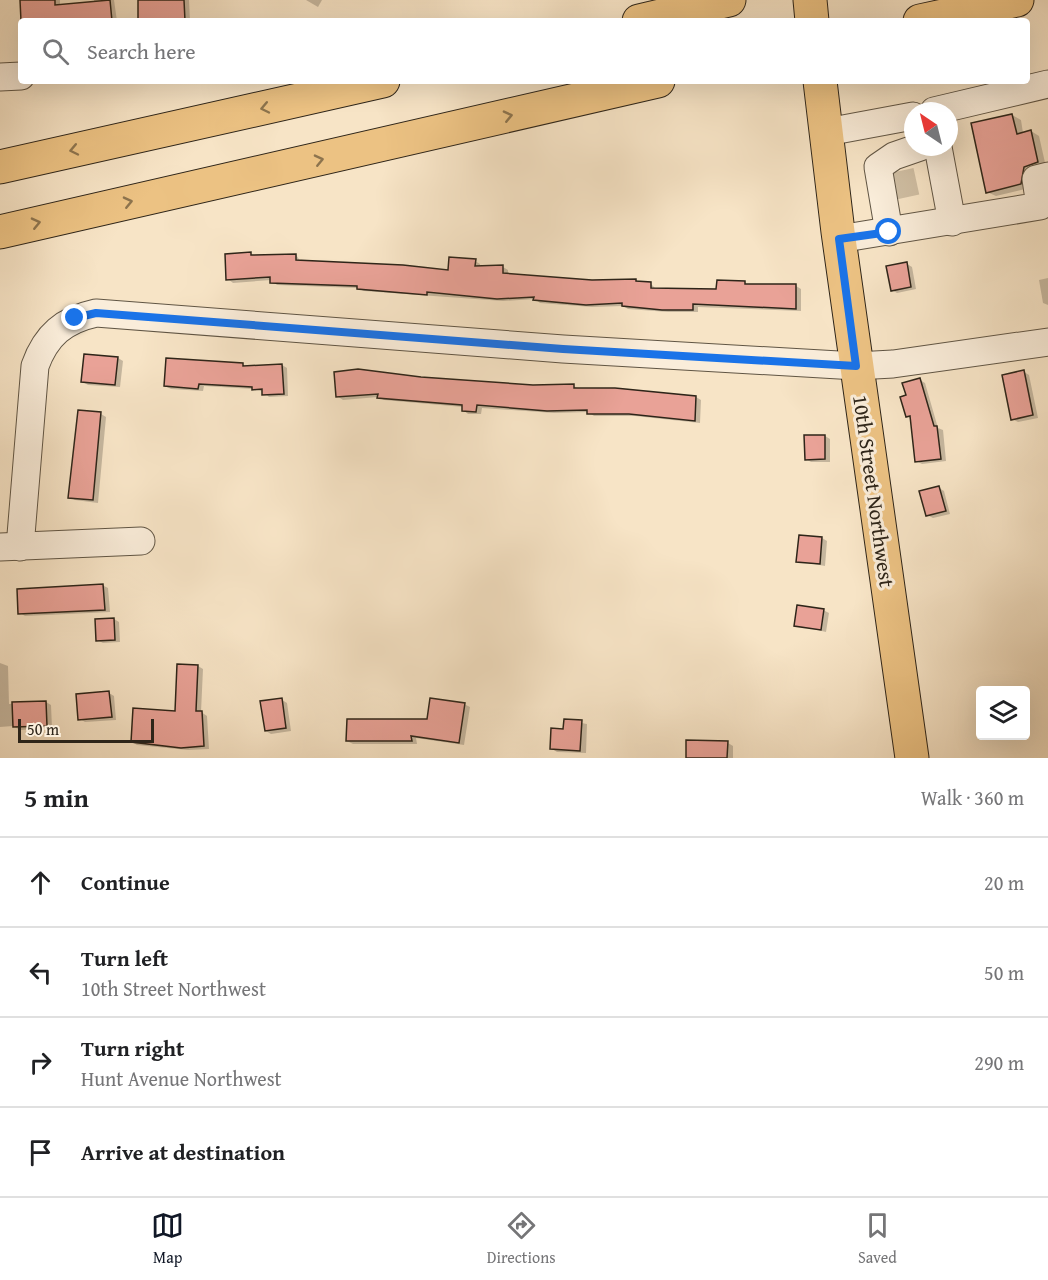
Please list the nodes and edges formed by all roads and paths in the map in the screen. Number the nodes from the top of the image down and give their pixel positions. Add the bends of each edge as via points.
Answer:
1 (810, 0) edge
2 (1017, 0) edge
3 (727, 1) edge
4 (652, 18) edge
5 (812, 18) edge
6 (935, 18) edge
7 (18, 76) edge
8 (0, 77) edge
9 (370, 84) edge
10 (645, 84) edge
11 (820, 84) edge
12 (1048, 84) edge
13 (958, 105) edge
14 (904, 118) edge
15 (826, 132) junction
16 (904, 153) edge
17 (937, 156) edge
18 (0, 167) edge
19 (1048, 176) edge
20 (952, 222) junction
21 (0, 232) edge
22 (889, 232) junction
23 (839, 239) junction
24 (1048, 342) edge
25 (856, 366) junction
26 (141, 541) dead end
27 (10, 547) edge
28 (912, 758) edge

1 - 5 main road
2 - 6 main road
3 - 4 main road
7 - 8 street
9 -> 18 main road
21 -> 10 main road
11 - 15 main road, 10th Street Northwest
12 - 13 street
14 - 15 street
15 - 23 main road, 10th Street Northwest
16 - 22 street via 878,167 885,188
17 - 20 street via 933,178
19 - 20 street via 1036,179 1040,206
20 - 22 street
22 - 23 street
23 - 25 main road, 10th Street Northwest
24 - 25 street
25 - 27 street via 563,349 96,313 60,326 41,350 35,366
25 - 28 main road, 10th Street Northwest
26 - 27 street

